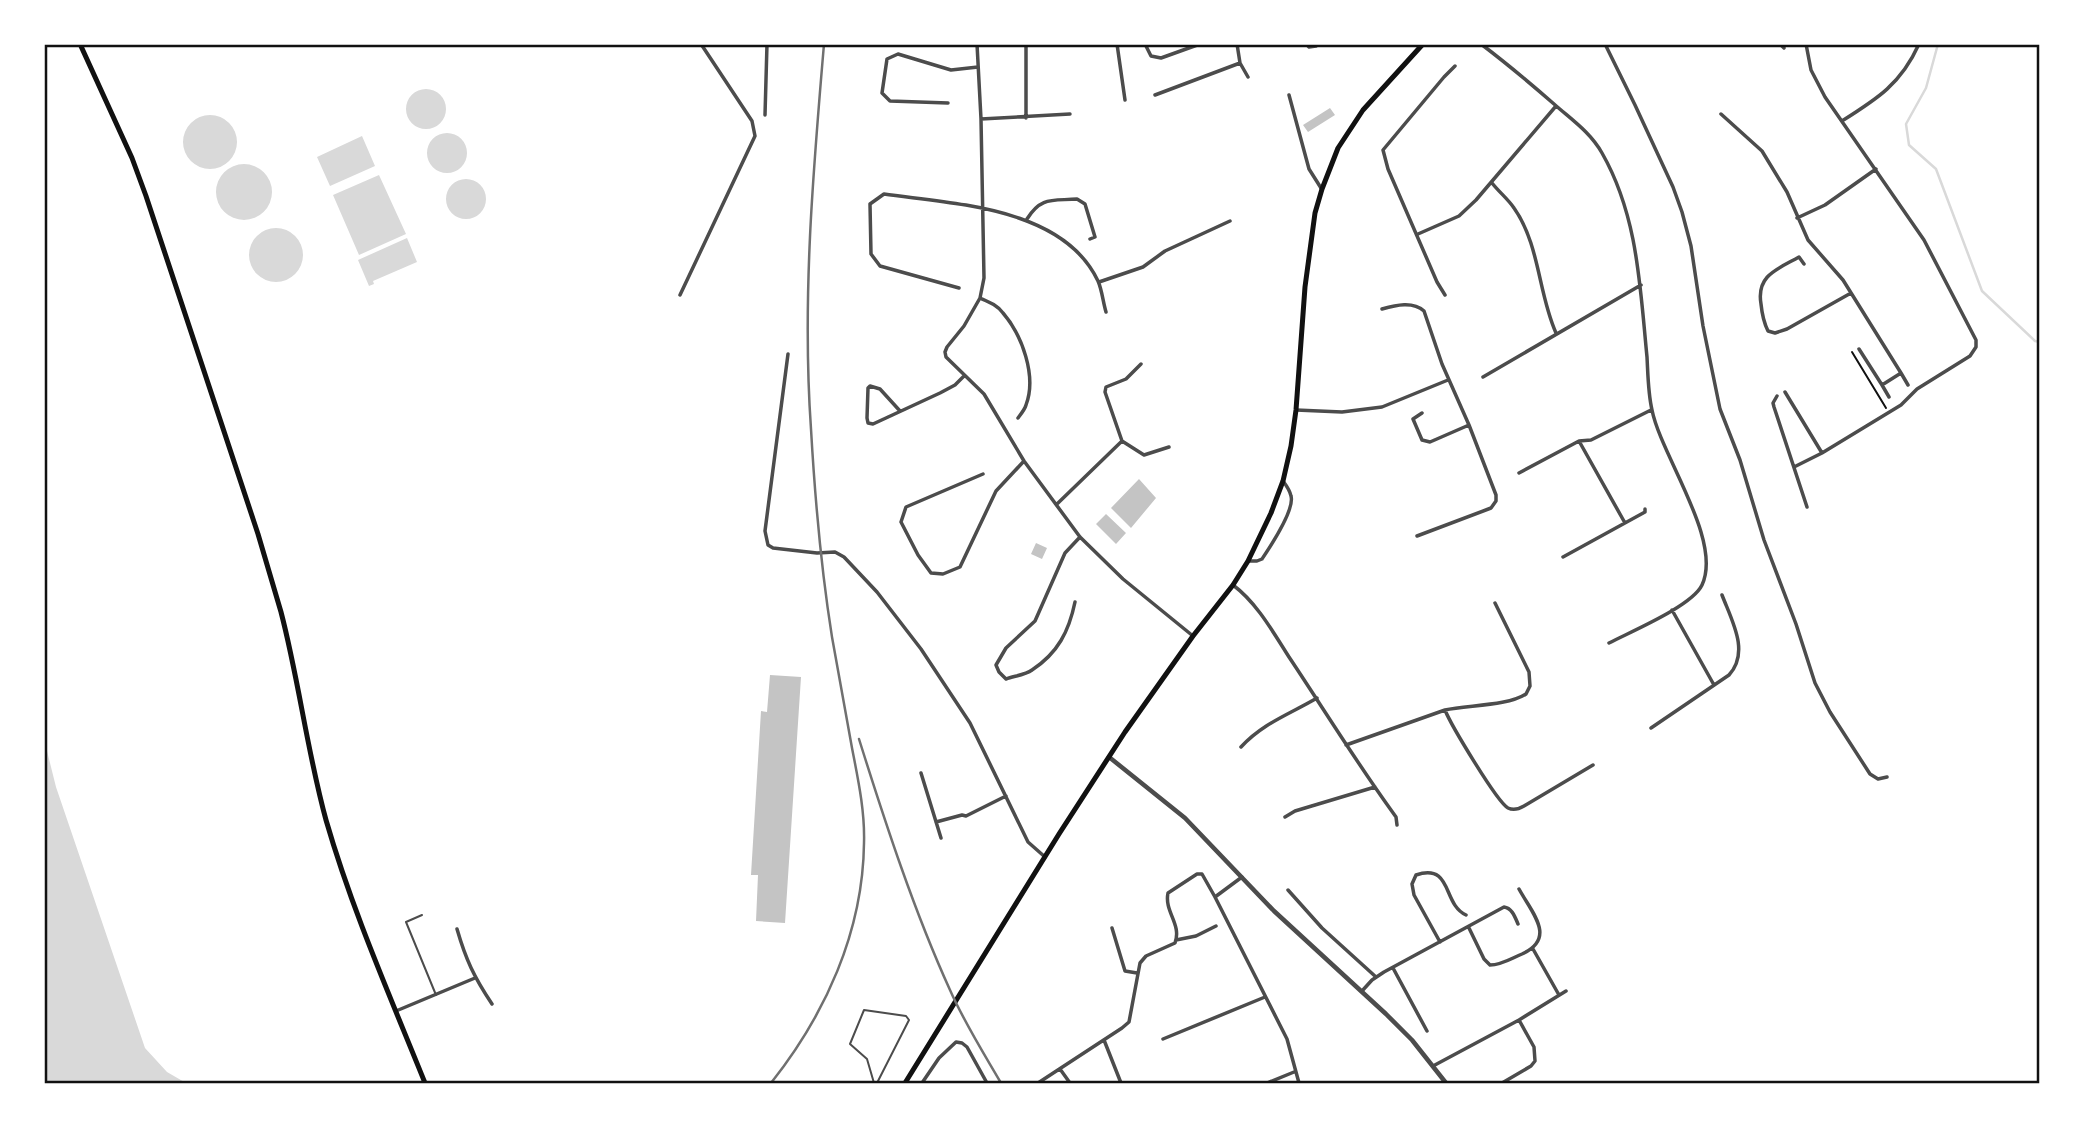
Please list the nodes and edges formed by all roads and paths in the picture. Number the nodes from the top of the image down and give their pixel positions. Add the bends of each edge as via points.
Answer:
1 (80, 44) edge
2 (701, 44) edge
3 (767, 44) edge
4 (977, 44) edge
5 (1026, 44) edge
6 (1117, 44) edge
7 (1145, 44) edge
8 (1200, 44) edge
9 (1237, 44) edge
10 (1306, 44) edge
11 (1319, 44) edge
12 (1423, 44) edge
13 (1481, 44) edge
14 (1605, 44) edge
15 (1780, 44) edge
16 (1805, 44) edge
17 (1919, 44) edge
18 (1784, 48) dead end
19 (1240, 63) junction
20 (1455, 66) dead end
21 (978, 67) junction
22 (1248, 77) dead end
23 (1155, 94) dead end
24 (1289, 95) dead end
25 (1125, 100) dead end
26 (948, 103) dead end
27 (1556, 106) junction
28 (765, 114) dead end
29 (1070, 114) dead end
30 (1721, 114) dead end
31 (1026, 118) junction
32 (981, 119) junction
33 (1842, 121) junction
34 (1875, 169) junction
35 (1492, 182) junction
36 (1322, 189) junction
37 (983, 209) junction
38 (1797, 218) junction
39 (1027, 219) junction
40 (1230, 221) dead end
41 (1418, 234) junction
42 (1090, 239) dead end
43 (1804, 264) dead end
44 (1099, 282) junction
45 (1641, 285) junction
46 (959, 288) dead end
47 (1851, 293) junction
48 (680, 295) dead end
49 (1445, 295) dead end
50 (980, 298) junction
51 (1382, 309) dead end
52 (1106, 312) dead end
53 (1556, 333) junction
54 (1859, 349) dead end
55 (1852, 352) dead end
56 (788, 354) dead end
57 (1141, 365) dead end
58 (1901, 373) junction
59 (964, 376) junction
60 (1483, 377) dead end
61 (1448, 380) junction
62 (1909, 385) dead end
63 (1882, 386) junction
64 (1785, 392) dead end
65 (1777, 396) dead end
66 (1889, 397) dead end
67 (1296, 410) junction
68 (1651, 410) junction
69 (900, 411) junction
70 (1888, 412) junction
71 (1422, 414) dead end
72 (1018, 418) dead end
73 (1469, 425) junction
74 (1122, 441) junction
75 (1579, 442) junction
76 (1169, 447) dead end
77 (1822, 453) junction
78 (1024, 461) junction
79 (1794, 467) junction
80 (1518, 473) dead end
81 (983, 474) dead end
82 (1283, 481) junction
83 (1057, 504) junction
84 (1807, 507) dead end
85 (1645, 509) dead end
86 (1625, 523) junction
87 (1417, 536) dead end
88 (1080, 537) junction
89 (1563, 557) dead end
90 (1248, 561) junction
91 (1233, 585) junction
92 (1721, 595) dead end
93 (1075, 601) dead end
94 (1495, 603) dead end
95 (1672, 610) junction
96 (1193, 636) junction
97 (1609, 643) dead end
98 (1714, 685) junction
99 (1317, 698) junction
100 (1445, 710) junction
101 (1651, 728) dead end
102 (1346, 745) junction
103 (1241, 747) dead end
104 (1109, 757) junction
105 (1593, 765) dead end
106 (921, 773) dead end
107 (1887, 777) dead end
108 (1375, 787) junction
109 (1006, 796) junction
110 (1285, 817) dead end
111 (936, 822) junction
112 (1397, 825) dead end
113 (941, 838) dead end
114 (1045, 857) junction
115 (1242, 877) junction
116 (1519, 889) dead end
117 (1288, 890) dead end
118 (1215, 897) junction
119 (422, 915) dead end
120 (1465, 915) dead end
121 (1518, 924) dead end
122 (1216, 926) dead end
123 (1112, 928) dead end
124 (1469, 928) junction
125 (457, 929) dead end
126 (1176, 940) junction
127 (1440, 943) junction
128 (1533, 948) junction
129 (1392, 967) junction
130 (1137, 973) junction
131 (1376, 977) junction
132 (475, 978) junction
133 (1362, 991) junction
134 (1566, 991) dead end
135 (436, 995) junction
136 (1559, 995) junction
137 (1265, 997) junction
138 (492, 1004) dead end
139 (396, 1011) junction
140 (1519, 1020) junction
141 (1427, 1031) dead end
142 (1163, 1039) dead end
143 (1104, 1040) junction
144 (1433, 1066) junction
145 (1060, 1069) junction
146 (1295, 1071) junction
147 (425, 1083) edge
148 (875, 1083) edge
149 (905, 1083) edge
150 (922, 1083) edge
151 (988, 1083) edge
152 (1038, 1083) edge
153 (1070, 1083) edge
154 (1121, 1083) edge
155 (1267, 1083) edge
156 (1298, 1083) edge
157 (1446, 1083) edge
158 (1502, 1083) edge

1 - 139 main road via 132,158 205,372 281,612 313,770 337,855
2 - 48 street via 752,121 755,136
3 - 28 street
4 - 21 street
5 - 31 street
6 - 25 street
7 - 8 street via 1151,56 1161,58
9 - 19 street
10 - 11 street
12 - 36 main road via 1363,110 1338,148
13 - 27 street
14 - 107 street via 1682,212 1720,409 1815,683 1870,774
15 - 18 street
16 - 33 street via 1811,70
17 - 33 street via 1885,93
19 - 22 street
19 - 23 street
20 - 41 street via 1383,150
21 - 26 street via 951,70 898,54 887,59 881,93 890,101
21 - 32 street
24 - 36 street via 1309,169
27 - 35 street
27 - 45 street via 1587,131 1610,167 1631,224
29 - 31 street
30 - 38 street via 1762,151
31 - 32 street
32 - 37 street
33 - 34 street
34 - 38 street via 1825,205
34 - 70 street via 1924,240 1976,341 1969,356
35 - 41 street via 1459,216
35 - 53 street via 1514,207 1527,232
36 - 67 main road via 1305,286
37 - 39 street
37 - 46 street via 884,194 870,204 871,254 880,266
37 - 50 street
38 - 47 street via 1808,240
39 - 42 street via 1044,202 1077,199 1085,204 1095,237
39 - 44 street via 1068,243
40 - 44 street via 1165,251 1143,267
41 - 49 street
43 - 47 street via 1799,257 1764,280 1759,292 1768,331 1787,329
44 - 52 street
45 - 53 street
45 - 68 street
47 - 58 street
50 - 59 street via 945,352
50 - 72 street via 993,304 1013,327 1029,369 1030,388
51 - 61 street via 1406,304 1421,307
53 - 60 street
54 - 63 street
55 - 70 path
56 - 109 street via 765,531 768,545 831,551 844,557 920,649 979,738
57 - 74 street via 1126,379 1106,387
58 - 62 street
58 - 63 street
59 - 69 street via 955,385
59 - 78 street via 984,394
61 - 67 street via 1382,407 1342,412
61 - 73 street
63 - 66 street
64 - 77 street
65 - 79 street via 1773,407
67 - 82 main road
68 - 75 street
68 - 95 street via 1697,520 1706,557 1698,590
69 - 69 street via 868,423 868,388 880,388
70 - 77 street
71 - 73 street via 1413,419 1422,440 1430,442
73 - 87 street via 1496,495 1495,505
74 - 76 street via 1144,456
74 - 83 street
75 - 80 street
75 - 86 street
77 - 79 street
78 - 81 street via 996,491 960,567 931,573 901,522 906,507
78 - 83 street
79 - 84 street
82 - 90 main road
82 - 90 street via 1292,503 1281,529 1262,559
83 - 88 street
85 - 86 street
86 - 89 street
88 - 93 street via 1065,553 1035,621 1006,648 996,665 1006,679 1030,672 1053,652 1070,626
88 - 96 street
90 - 91 main road
91 - 96 main road
91 - 99 street via 1248,597
92 - 98 street via 1740,657 1729,676
94 - 100 street via 1529,672 1529,690 1516,699
95 - 97 street
95 - 98 street
96 - 104 main road
98 - 101 street
99 - 102 street
99 - 103 street via 1273,720
100 - 102 street
100 - 105 street via 1508,808 1524,806
102 - 108 street
104 - 114 main road
104 - 115 street via 1185,818
106 - 111 street
108 - 110 street
108 - 112 street
109 - 111 street via 966,816
109 - 114 street via 1028,842
111 - 113 street
114 - 149 main road
115 - 118 street
115 - 133 street
116 - 128 street via 1540,929 1541,937
117 - 131 street
118 - 126 street via 1202,874 1168,893
118 - 137 street
119 - 135 lane via 406,922
120 - 127 street via 1440,877 1429,872 1416,875 1413,895
121 - 124 street via 1504,907
122 - 126 street
123 - 130 street via 1125,971
124 - 127 street
124 - 128 street via 1490,965
125 - 132 street
126 - 130 street via 1146,956
127 - 129 street
128 - 136 street
129 - 131 street
129 - 141 street
130 - 143 street via 1129,1022
131 - 133 street
132 - 135 street
132 - 138 street
133 - 144 street
134 - 136 street
135 - 139 street
136 - 140 street
137 - 142 street
137 - 146 street via 1287,1039
139 - 147 main road
140 - 144 street
140 - 158 street via 1534,1047 1535,1061
143 - 145 street
143 - 154 street
144 - 157 street
145 - 152 street
145 - 153 street
146 - 155 street
146 - 156 street
148 - 148 lane via 867,1059 850,1044 864,1010 909,1020
150 - 151 street via 956,1042 967,1047

